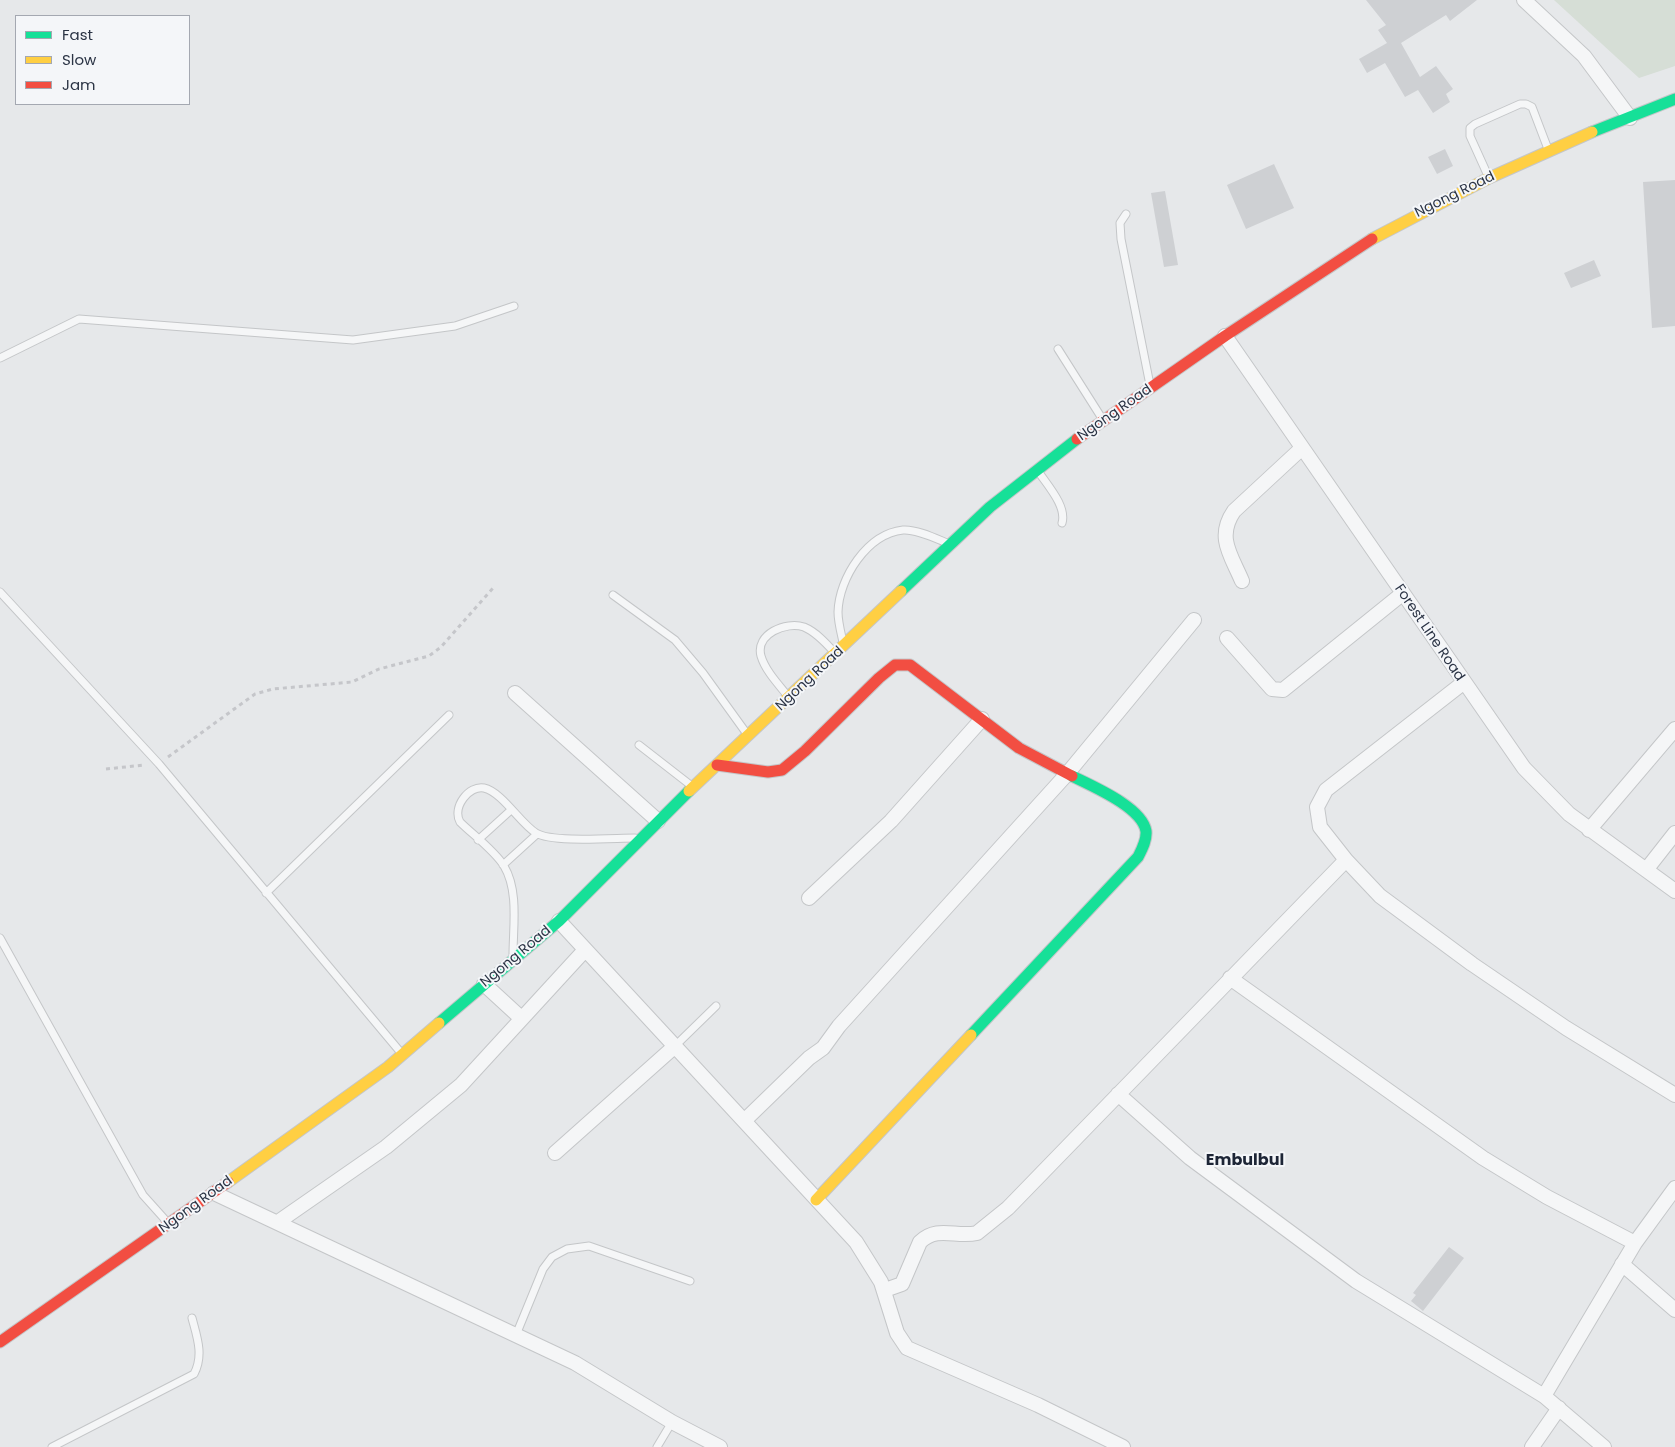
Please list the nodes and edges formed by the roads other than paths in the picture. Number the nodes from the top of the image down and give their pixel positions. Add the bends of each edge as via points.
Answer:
1 (1524, 0) edge
2 (1675, 99) edge
3 (1630, 118) junction
4 (1549, 150) junction
5 (1489, 178) junction
6 (1126, 214) dead end
7 (514, 306) dead end
8 (1225, 336) junction
9 (1058, 349) dead end
10 (0, 358) edge
11 (1150, 388) junction
12 (1103, 420) junction
13 (1302, 448) junction
14 (1037, 468) junction
15 (1062, 523) dead end
16 (952, 544) junction
17 (1242, 581) dead end
18 (0, 592) edge
19 (1402, 594) junction
20 (613, 595) dead end
21 (1194, 620) dead end
22 (1227, 638) dead end
23 (840, 650) junction
24 (1463, 683) junction
25 (515, 693) dead end
26 (790, 698) junction
27 (449, 715) dead end
28 (982, 719) junction
29 (1675, 729) edge
30 (749, 736) junction
31 (639, 744) dead end
32 (717, 765) junction
33 (1067, 774) junction
34 (693, 787) junction
35 (511, 810) junction
36 (658, 821) junction
37 (1589, 830) junction
38 (1675, 833) edge
39 (537, 834) junction
40 (640, 838) junction
41 (478, 840) junction
42 (1346, 860) junction
43 (504, 865) junction
44 (1646, 870) junction
45 (1675, 891) edge
46 (266, 893) junction
47 (809, 898) dead end
48 (559, 921) junction
49 (0, 938) edge
50 (584, 950) junction
51 (513, 960) junction
52 (1230, 978) junction
53 (484, 984) junction
54 (716, 1006) dead end
55 (521, 1018) junction
56 (674, 1047) junction
57 (402, 1054) junction
58 (1118, 1094) junction
59 (1675, 1096) edge
60 (744, 1121) junction
61 (555, 1153) dead end
62 (1675, 1188) edge
63 (214, 1193) junction
64 (816, 1200) junction
65 (278, 1222) junction
66 (169, 1225) junction
67 (1635, 1243) junction
68 (1622, 1264) junction
69 (690, 1281) dead end
70 (885, 1290) junction
71 (1675, 1310) edge
72 (192, 1318) dead end
73 (516, 1335) junction
74 (0, 1342) edge
75 (1544, 1396) junction
76 (1559, 1408) junction
77 (672, 1422) junction
78 (52, 1447) edge
79 (657, 1447) edge
80 (720, 1447) edge
81 (1124, 1447) edge
82 (1532, 1447) edge
83 (1604, 1447) edge

1 - 3 street via 1588,61
2 - 3 main road, Ngong Road
3 - 4 main road, Ngong Road
4 - 5 main road, Ngong Road
4 - 5 lane via 1532,107 1526,104 1475,124 1470,128 1470,136
5 - 8 main road, Ngong Road via 1351,251
6 - 11 lane via 1120,222 1121,239
7 - 10 lane via 455,326 353,340 80,319
8 - 11 main road, Ngong Road
8 - 13 street, Forest Line Road
9 - 12 lane
11 - 12 main road, Ngong Road
12 - 14 main road, Ngong Road
13 - 17 street via 1234,511 1226,523 1224,535
13 - 19 street, Forest Line Road
14 - 15 lane via 1060,505 1064,516
14 - 16 main road, Ngong Road
16 - 23 main road, Ngong Road
16 - 23 lane via 904,530 873,543 851,569 843,588 838,612
18 - 46 lane via 159,764
19 - 22 street via 1283,690 1272,688
19 - 24 street, Forest Line Road
20 - 30 lane via 675,640
21 - 33 street
23 - 26 main road, Ngong Road
23 - 26 lane via 803,627 787,625 764,639 761,657
24 - 37 street, Forest Line Road via 1536,783
24 - 42 street via 1321,795 1317,812 1320,827
25 - 36 street
26 - 30 main road, Ngong Road
27 - 46 lane
28 - 32 main road via 910,665 895,665 782,770 768,772
28 - 33 main road via 1035,757
28 - 47 street via 892,820
29 - 37 street
30 - 32 main road, Ngong Road
31 - 34 lane
32 - 34 main road, Ngong Road
33 - 60 street via 839,1026 823,1048
33 - 64 main road via 1105,794 1141,819 1146,842 1138,857
34 - 36 main road, Ngong Road
35 - 39 lane
35 - 41 lane
35 - 41 lane via 494,793 483,788 475,789 458,804 456,814 460,822
36 - 40 main road, Ngong Road
37 - 44 street, Forest Line Road
38 - 44 street
39 - 40 lane via 560,838
39 - 43 lane
40 - 48 main road, Ngong Road
41 - 43 lane
42 - 52 street
42 - 59 street via 1380,896 1472,964
43 - 51 lane via 513,898
44 - 45 street, Forest Line Road
46 - 57 lane
48 - 50 street
48 - 51 main road, Ngong Road
49 - 66 lane via 143,1194
50 - 55 street
50 - 56 street
51 - 53 main road, Ngong Road
52 - 58 street
52 - 67 street via 1500,1169 1547,1198
53 - 55 street
53 - 57 main road, Ngong Road
54 - 56 lane
55 - 65 street via 461,1084 420,1120
56 - 60 street
56 - 61 street
57 - 63 main road, Ngong Road
58 - 70 street via 1008,1208 977,1233 940,1232 925,1238 920,1242 902,1284
58 - 75 street via 1190,1158 1356,1281
60 - 64 street
62 - 67 street
63 - 65 street
63 - 66 main road, Ngong Road
64 - 70 street via 864,1253
65 - 73 street
66 - 74 main road, Ngong Road
67 - 68 street
68 - 71 street
68 - 75 street
69 - 73 lane via 589,1246 567,1248 552,1257 543,1269
70 - 81 street via 897,1334 907,1348 1038,1405
72 - 78 lane via 200,1349 199,1364 194,1374
73 - 77 street via 575,1363
75 - 76 street
76 - 82 street
76 - 83 street
77 - 79 lane
77 - 80 street

